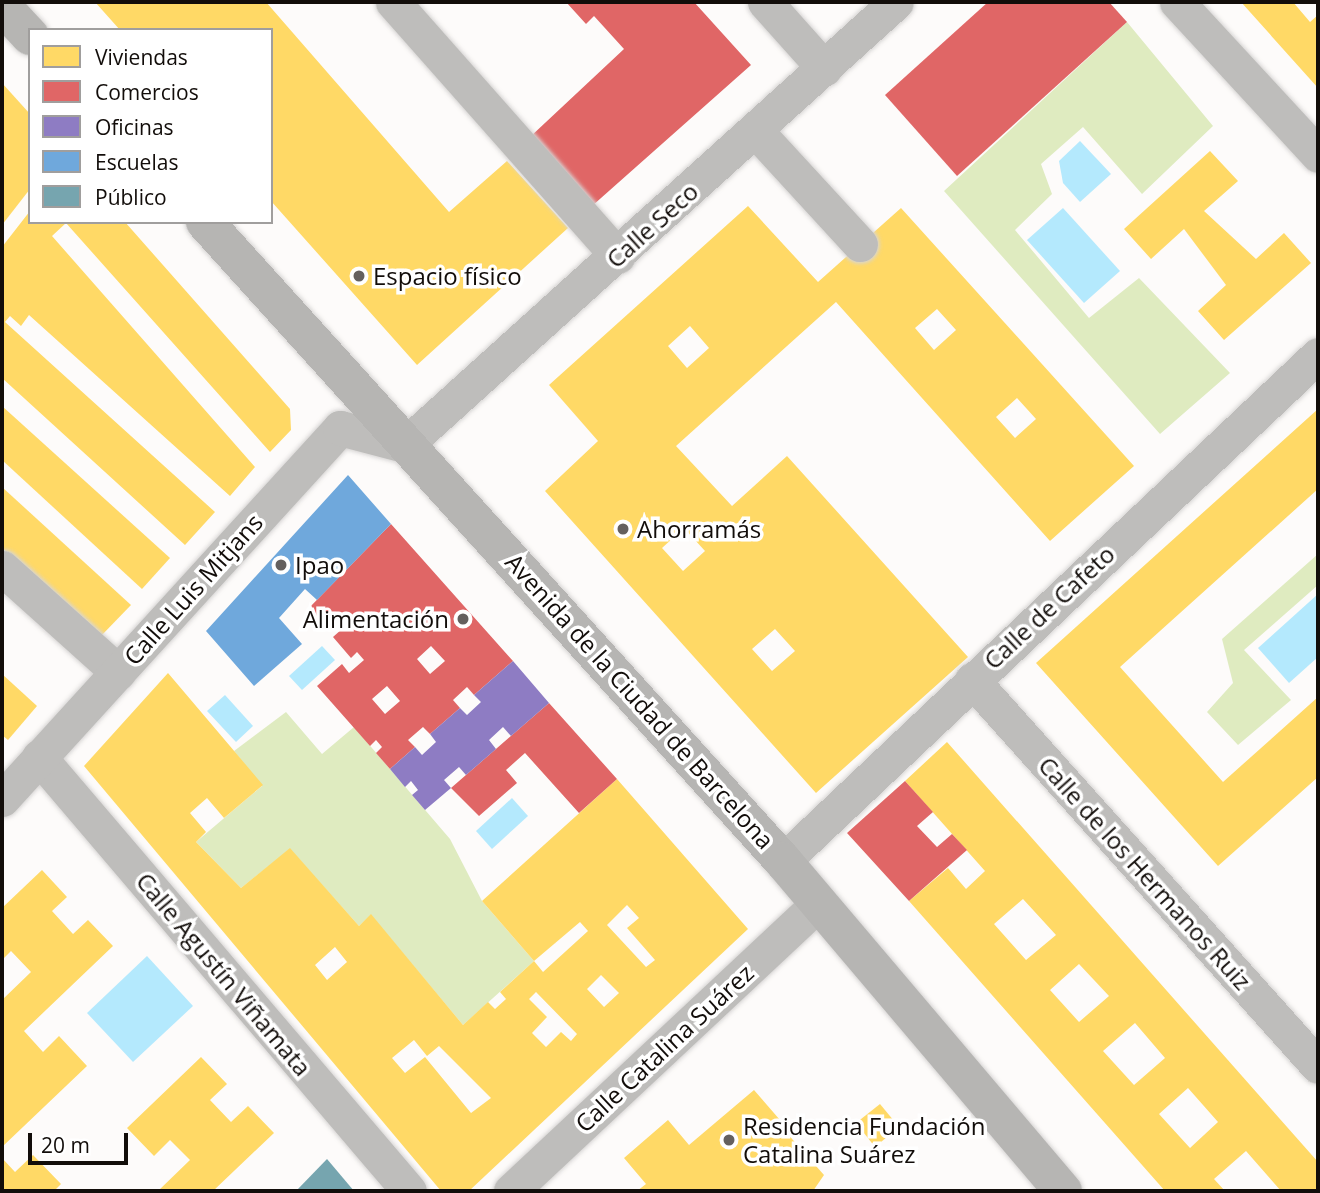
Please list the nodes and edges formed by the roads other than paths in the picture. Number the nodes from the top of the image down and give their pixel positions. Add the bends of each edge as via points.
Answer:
1 (393, 2) edge
2 (765, 2) edge
3 (897, 2) edge
4 (1177, 2) edge
5 (2, 6) edge
6 (28, 34) edge
7 (824, 68) junction
8 (755, 130) junction
9 (1318, 155) edge
10 (207, 224) edge
11 (860, 244) dead end
12 (618, 256) junction
13 (1318, 355) edge
14 (405, 445) junction
15 (2, 568) edge
16 (118, 672) junction
17 (972, 680) junction
18 (39, 757) junction
19 (2, 799) edge
20 (783, 861) junction
21 (817, 905) junction
22 (1318, 1066) edge
23 (409, 1191) edge
24 (511, 1191) edge
25 (1063, 1191) edge

1 - 12 street
2 - 7 street
3 - 7 street, Calle Seco
4 - 9 street
5 - 6 main road
7 - 8 street, Calle Seco
8 - 11 street
8 - 12 street, Calle Seco
10 - 14 main road, Avenida de la Ciudad de Barcelona
12 - 14 street, Calle Seco
13 - 17 street, Calle de Cafeto
14 - 16 street, Calle Luis Mitjans via 340,428
14 - 20 main road, Avenida de la Ciudad de Barcelona
15 - 16 street
16 - 18 street, Calle Luis Mitjans
17 - 20 street, Calle de Cafeto
17 - 22 street, Calle de los Hermanos Ruiz
18 - 19 street, Calle Luis Mitjans
18 - 23 street, Calle Agustín Viñamata
20 - 21 main road, Avenida de la Ciudad de Barcelona
21 - 24 street, Calle Catalina Suárez
21 - 25 main road, Avenida de la Ciudad de Barcelona

